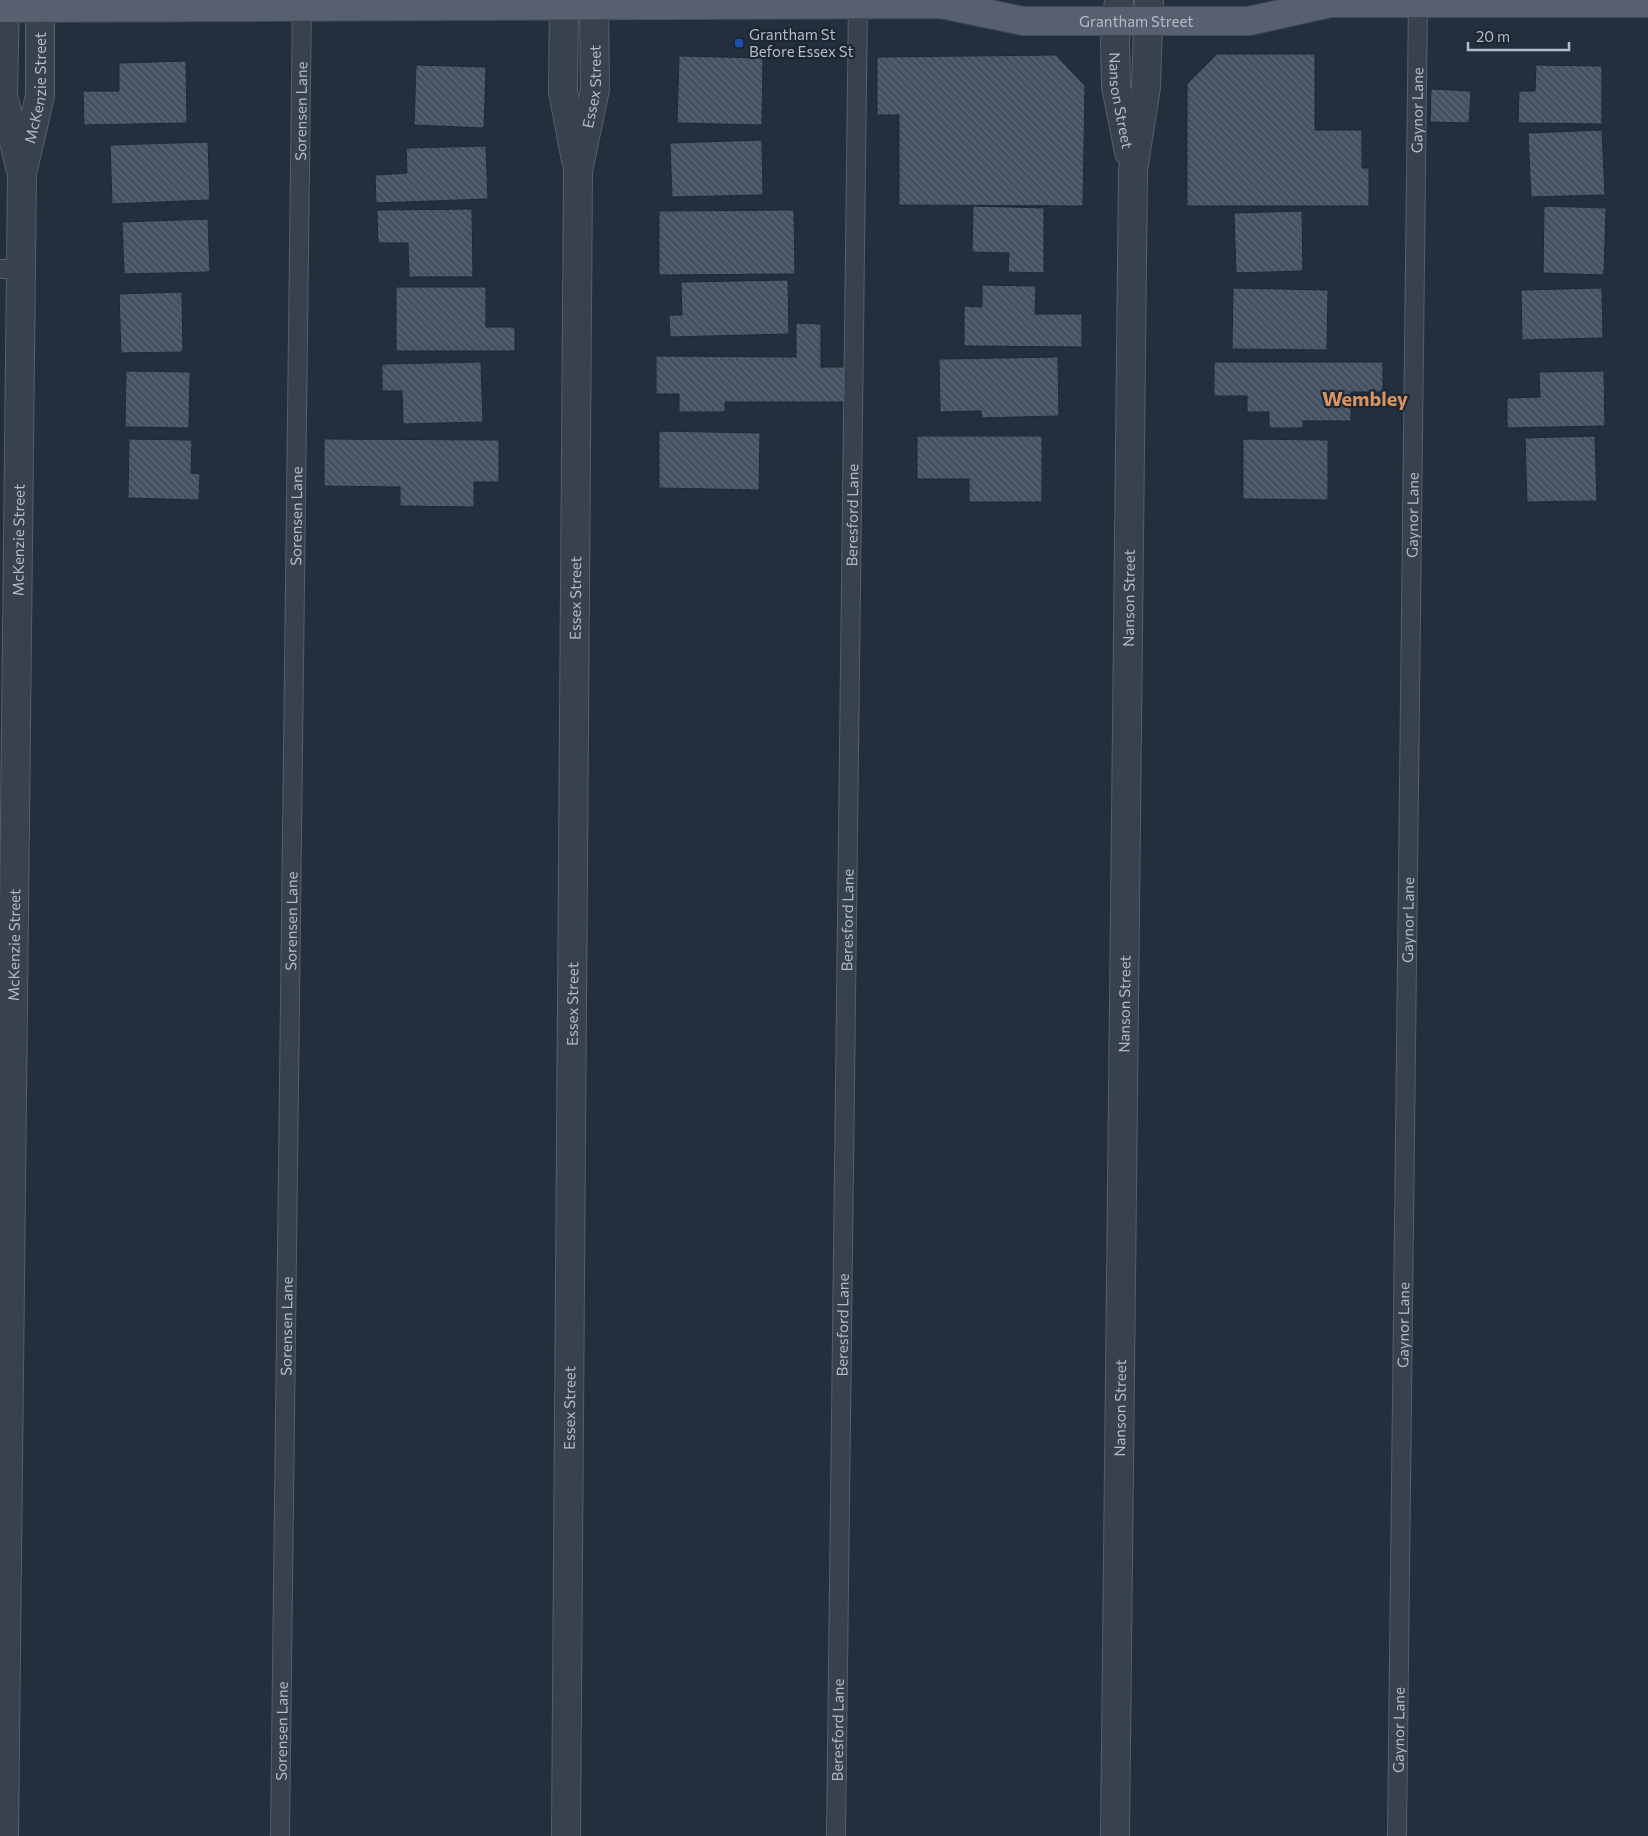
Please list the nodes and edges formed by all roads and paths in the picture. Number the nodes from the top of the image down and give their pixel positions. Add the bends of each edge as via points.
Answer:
1 (858, 2) edge
2 (949, 2) edge
3 (1323, 2) edge
4 (1418, 2) edge
5 (302, 3) edge
6 (564, 3) edge
7 (594, 3) edge
8 (1648, 3) edge
9 (40, 4) edge
10 (3, 5) edge
11 (1148, 10) edge
12 (1118, 11) edge
13 (1133, 170) junction
14 (578, 171) junction
15 (22, 174) junction
16 (11, 269) edge
17 (4, 1836) edge
18 (280, 1836) edge
19 (566, 1836) edge
20 (836, 1836) edge
21 (1115, 1836) edge
22 (1397, 1836) edge

1 - 2 main road, Grantham Street
1 - 7 main road, Grantham Street
1 - 20 lane, Beresford Lane
2 - 12 main road, Grantham Street via 1023,21
3 - 4 main road, Grantham Street
3 - 11 main road, Grantham Street via 1249,20
4 - 8 main road, Grantham Street
4 - 22 lane, Gaynor Lane
5 - 6 main road, Grantham Street
5 - 9 main road, Grantham Street
5 - 18 lane, Sorensen Lane
6 - 7 main road, Grantham Street
6 - 14 street, Essex Street via 563,92
7 - 14 street, Essex Street via 596,89
9 - 10 main road, Grantham Street
9 - 15 street, McKenzie Street via 40,96
10 - 15 street, McKenzie Street via 3,95
11 - 12 main road, Grantham Street
11 - 13 street, Nanson Street via 1146,87
12 - 13 street, Nanson Street via 1116,86
13 - 21 street, Nanson Street
14 - 19 street, Essex Street
15 - 16 street, McKenzie Street
16 - 17 street, McKenzie Street

